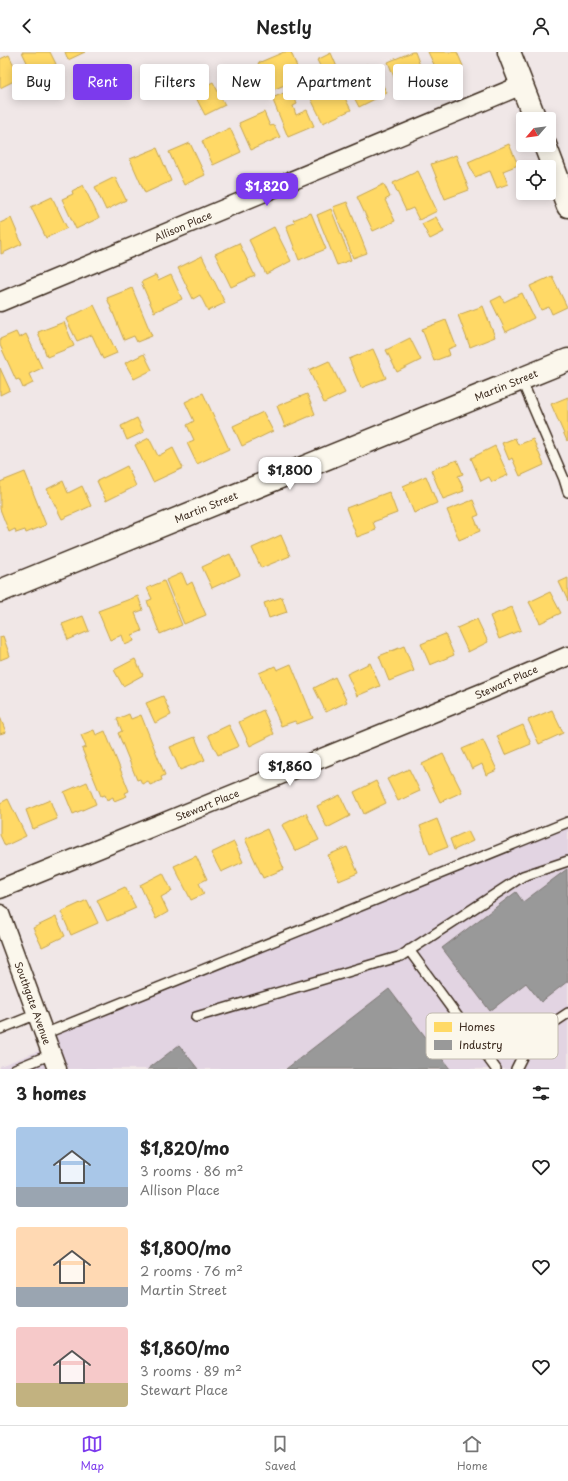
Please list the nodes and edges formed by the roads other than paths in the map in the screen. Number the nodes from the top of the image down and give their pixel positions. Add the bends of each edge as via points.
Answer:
1 (509, 52) edge
2 (522, 85) junction
3 (532, 112) edge
4 (548, 152) edge
5 (568, 206) edge
6 (0, 302) edge
7 (568, 360) edge
8 (520, 379) junction
9 (568, 492) edge
10 (0, 591) edge
11 (568, 656) edge
12 (568, 822) edge
13 (568, 861) edge
14 (0, 889) edge
15 (1, 921) edge
16 (409, 950) junction
17 (455, 1013) edge
18 (568, 1013) edge
19 (37, 1014) junction
20 (196, 1017) dead end
21 (558, 1020) edge
22 (0, 1029) edge
23 (44, 1034) junction
24 (489, 1059) edge
25 (521, 1059) edge
26 (54, 1062) edge
27 (15, 1069) edge
28 (496, 1069) edge
29 (516, 1069) edge

1 - 2 street
2 - 3 street
2 - 6 street, Allison Place
4 - 5 street
7 - 8 street, Martin Street
8 - 9 lane
8 - 10 street, Martin Street
11 - 14 street, Stewart Place
12 - 23 lane
13 - 16 lane via 523,876
15 - 19 street, Southgate Avenue
16 - 17 lane
16 - 20 lane via 401,956
18 - 21 lane
19 - 22 lane
19 - 23 street, Southgate Avenue
23 - 26 street, Southgate Avenue
24 - 28 lane
25 - 29 lane
26 - 27 lane

